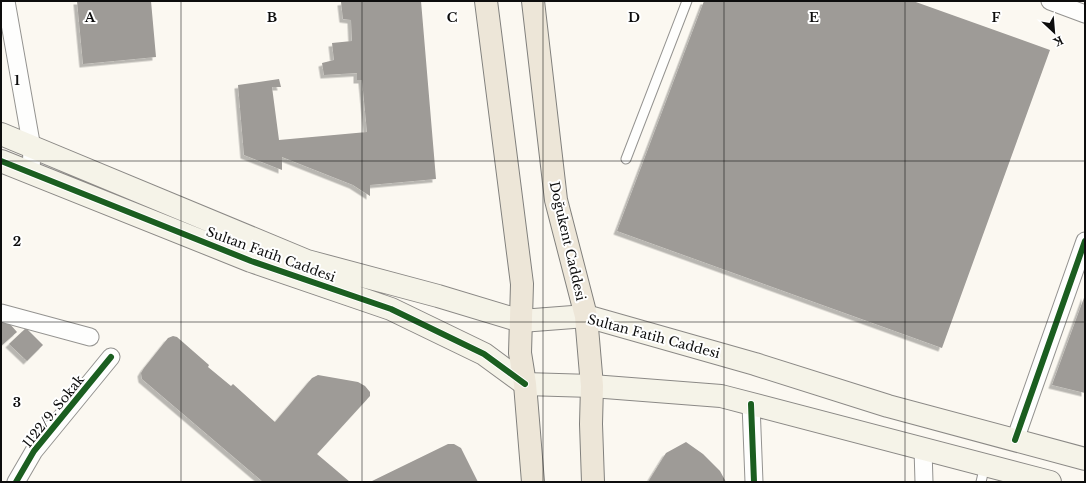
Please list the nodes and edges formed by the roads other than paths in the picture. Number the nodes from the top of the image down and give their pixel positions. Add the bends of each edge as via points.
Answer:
1 (6, 1) edge
2 (486, 1) edge
3 (532, 1) edge
4 (686, 1) edge
5 (1050, 1) edge
6 (1085, 14) edge
7 (1, 134) edge
8 (32, 148) junction
9 (626, 159) dead end
10 (1, 161) edge
11 (31, 173) junction
12 (1085, 242) edge
13 (1, 313) edge
14 (586, 316) junction
15 (522, 321) junction
16 (90, 337) dead end
17 (111, 357) dead end
18 (525, 384) junction
19 (592, 386) junction
20 (751, 404) junction
21 (1015, 440) junction
22 (923, 449) junction
23 (1085, 459) edge
24 (983, 473) edge
25 (1017, 478) edge
26 (16, 482) edge
27 (533, 482) edge
28 (593, 482) edge
29 (754, 482) edge
30 (924, 482) edge
31 (1050, 482) edge

1 - 8 street
2 - 15 main road via 522,284
3 - 14 main road, Doğukent Caddesi via 556,200
4 - 9 lane
5 - 6 street
7 - 8 main road, Sultan Fatih Caddesi
8 - 11 street
8 - 15 main road, Sultan Fatih Caddesi via 306,261
10 - 11 main road, Sultan Fatih Caddesi
11 - 18 main road, Sultan Fatih Caddesi via 251,261 391,309 484,354
12 - 21 street
13 - 16 street
14 - 15 main road, Sultan Fatih Caddesi
14 - 19 main road, Doğukent Caddesi
14 - 21 main road, Sultan Fatih Caddesi via 755,364 888,406
15 - 18 main road via 520,353
17 - 26 street, 1122/9. Sokak via 34,451
18 - 19 main road
18 - 27 main road
19 - 20 main road via 721,396
19 - 28 main road, Doğukent Caddesi
20 - 22 main road
20 - 29 street
21 - 23 main road, Sultan Fatih Caddesi
22 - 24 main road
22 - 30 street
24 - 25 main road
25 - 31 main road

